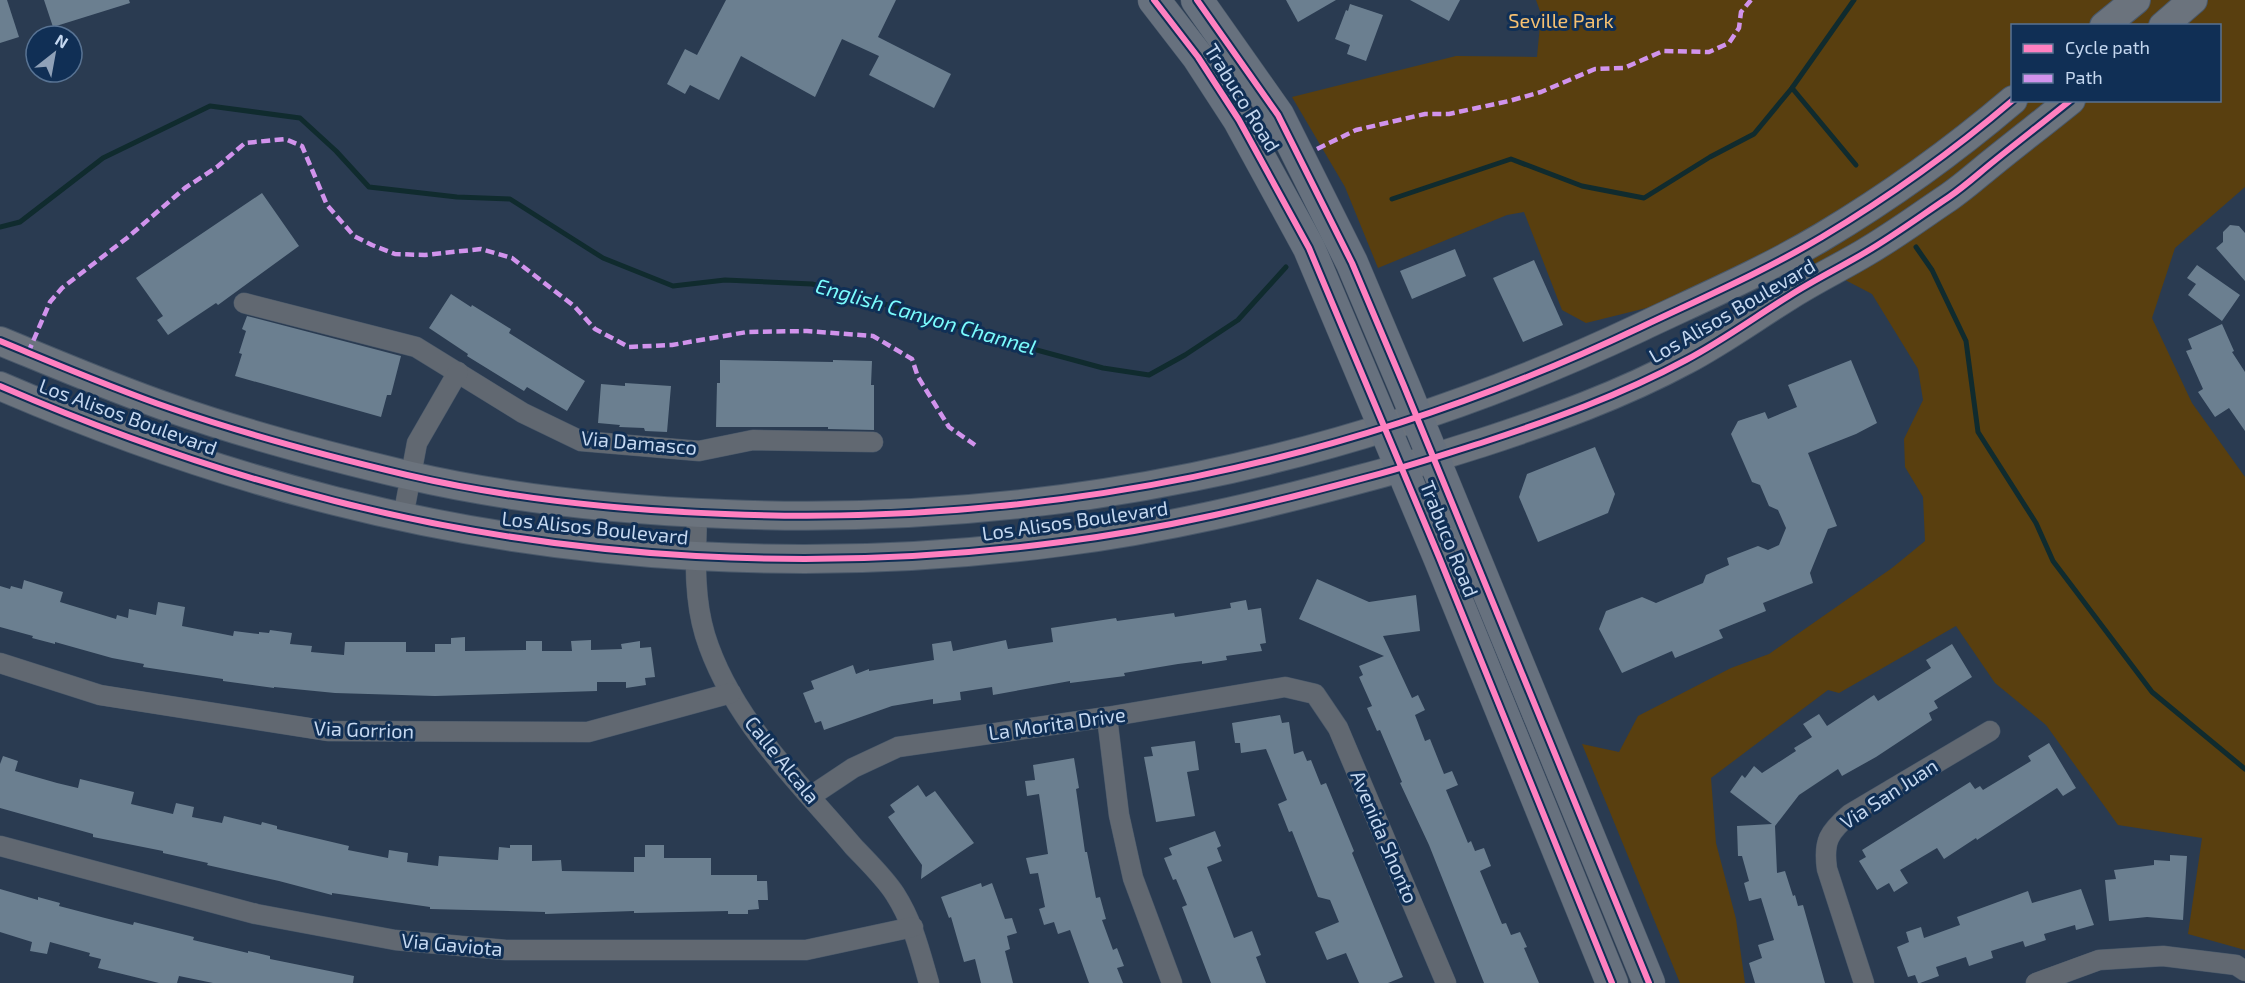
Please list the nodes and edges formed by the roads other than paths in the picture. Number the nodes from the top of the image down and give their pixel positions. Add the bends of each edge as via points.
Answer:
1 (1155, 0) edge
2 (1197, 0) edge
3 (2136, 0) edge
4 (2193, 0) edge
5 (2106, 24) edge
6 (2165, 24) edge
7 (2011, 102) edge
8 (2069, 102) edge
9 (1727, 286) junction
10 (244, 303) dead end
11 (1750, 322) junction
12 (0, 341) edge
13 (458, 372) junction
14 (0, 386) edge
15 (1417, 419) junction
16 (1385, 428) junction
17 (873, 442) dead end
18 (1433, 458) junction
19 (1402, 469) junction
20 (411, 476) junction
21 (697, 513) junction
22 (403, 517) junction
23 (696, 556) junction
24 (0, 663) edge
25 (731, 693) junction
26 (1315, 694) joint
27 (1107, 717) junction
28 (1990, 730) dead end
29 (811, 796) junction
30 (0, 846) edge
31 (913, 927) junction
32 (2245, 971) edge
33 (929, 983) edge
34 (1172, 983) edge
35 (1446, 983) edge
36 (1612, 983) edge
37 (1649, 983) edge
38 (1864, 983) edge
39 (2036, 983) edge

1 - 16 main road, Trabuco Road via 1239,120 1288,207
2 - 15 main road, Trabuco Road via 1278,115 1352,263
3 - 5 main road
4 - 6 main road
7 - 9 main road, Los Alisos Boulevard via 1878,203
8 - 11 main road, Los Alisos Boulevard via 1955,193
9 - 11 main road
9 - 15 main road, Los Alisos Boulevard via 1566,362
10 - 13 street, Via Damasco via 416,347
11 - 18 main road, Los Alisos Boulevard via 1686,360 1616,394 1551,420
12 - 20 main road, Los Alisos Boulevard via 227,427
13 - 17 street, Via Damasco via 524,413 582,441 699,451 753,440
13 - 20 street via 417,443
14 - 22 main road, Los Alisos Boulevard via 218,469
15 - 16 main road, Los Alisos Boulevard
15 - 18 main road, Trabuco Road
16 - 19 main road, Trabuco Road
16 - 21 main road, Los Alisos Boulevard via 1234,470 1072,499 861,516
18 - 19 main road, Los Alisos Boulevard
18 - 37 main road, Trabuco Road
19 - 23 main road, Los Alisos Boulevard via 1230,513 1059,543 865,558
19 - 36 main road, Trabuco Road
20 - 21 main road, Los Alisos Boulevard via 570,502
20 - 22 street
21 - 23 street, Calle Alcala
22 - 23 main road, Los Alisos Boulevard via 513,536
23 - 25 street, Calle Alcala via 696,591 705,634
24 - 25 street, Via Gorrion via 100,695 328,731 588,732
25 - 29 street, Calle Alcala via 767,747
26 - 27 street, La Morita Drive via 1285,687
26 - 35 street, Avenida Shonto via 1338,728
27 - 29 street, La Morita Drive via 898,747 853,768
27 - 34 street via 1119,815 1133,878
28 - 38 street, Via San Juan via 1850,814 1827,838 1827,869
29 - 31 street, Calle Alcala via 894,893
30 - 31 street, Via Gaviota via 256,914 395,940 506,950 806,950
31 - 33 street, Calle Alcala
32 - 39 street via 2236,965 2163,956 2099,960

